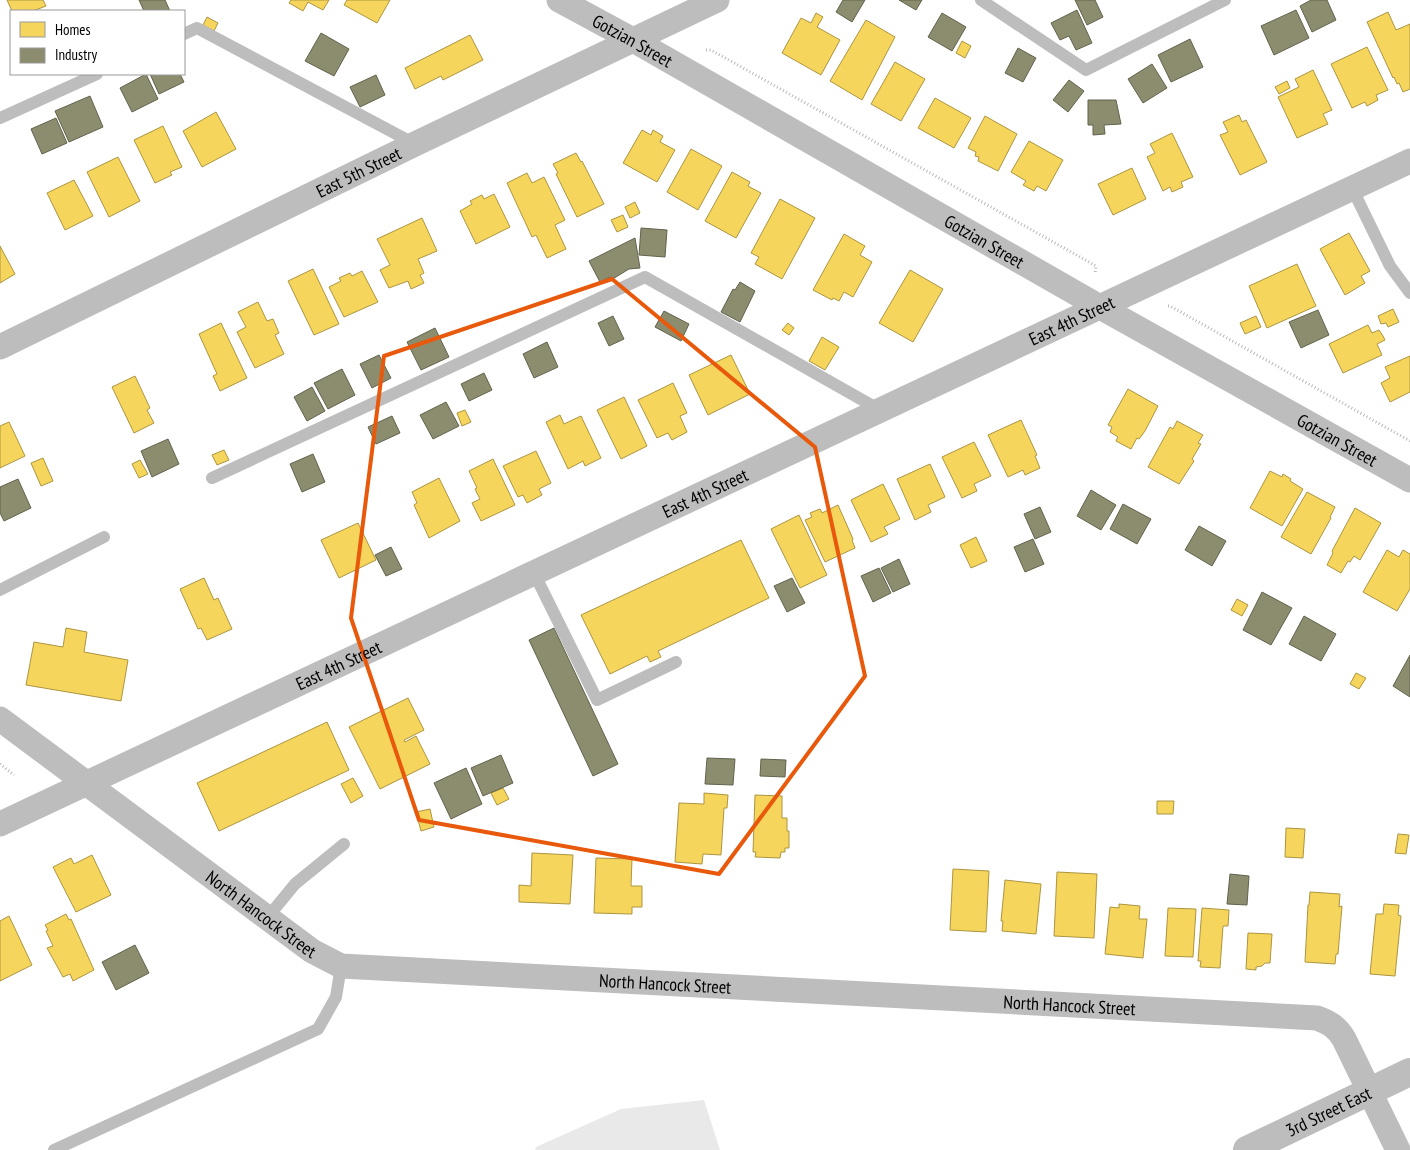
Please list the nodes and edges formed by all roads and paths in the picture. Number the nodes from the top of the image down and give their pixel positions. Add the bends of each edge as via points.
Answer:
1 (559, 0) edge
2 (717, 0) edge
3 (981, 0) edge
4 (1225, 0) edge
5 (185, 34) edge
6 (633, 40) junction
7 (700, 50) dead end
8 (95, 75) edge
9 (0, 118) edge
10 (415, 144) junction
11 (1410, 161) edge
12 (1352, 188) junction
13 (1095, 278) dead end
14 (1410, 293) edge
15 (1162, 306) dead end
16 (1100, 307) junction
17 (0, 347) edge
18 (880, 410) junction
19 (1410, 441) edge
20 (212, 478) dead end
21 (1410, 480) edge
22 (104, 537) dead end
23 (534, 573) junction
24 (0, 590) edge
25 (676, 662) dead end
26 (0, 719) edge
27 (0, 764) edge
28 (14, 775) dead end
29 (87, 784) junction
30 (0, 824) edge
31 (344, 844) dead end
32 (267, 918) junction
33 (341, 966) junction
34 (1410, 1072) edge
35 (1370, 1091) junction
36 (54, 1150) edge
37 (1247, 1150) edge
38 (1398, 1150) edge

1 - 6 street, Gotzian Street
2 - 6 street, East 5th Street
3 - 4 lane via 1086,70
5 - 10 lane via 196,28
6 - 10 street, East 5th Street
6 - 16 street, Gotzian Street
7 - 13 path via 711,50 1096,266
8 - 9 lane
10 - 17 street, East 5th Street
11 - 12 street, East 4th Street
12 - 14 lane via 1390,266
12 - 16 street, East 4th Street
15 - 19 path via 1170,306
16 - 18 street, East 4th Street
16 - 21 street, Gotzian Street
18 - 20 lane via 645,277
18 - 23 street, East 4th Street
22 - 24 lane
23 - 25 lane via 597,700
23 - 29 street, East 4th Street
26 - 29 street, North Hancock Street
27 - 28 path
29 - 30 street, East 4th Street
29 - 32 street, North Hancock Street
31 - 32 lane via 295,884
32 - 33 street, North Hancock Street via 312,951
33 - 35 street, North Hancock Street via 1296,1015 1317,1018 1339,1030
33 - 36 lane via 336,997 318,1028
34 - 35 street, 3rd Street East
35 - 37 street, 3rd Street East
35 - 38 street, North Hancock Street

